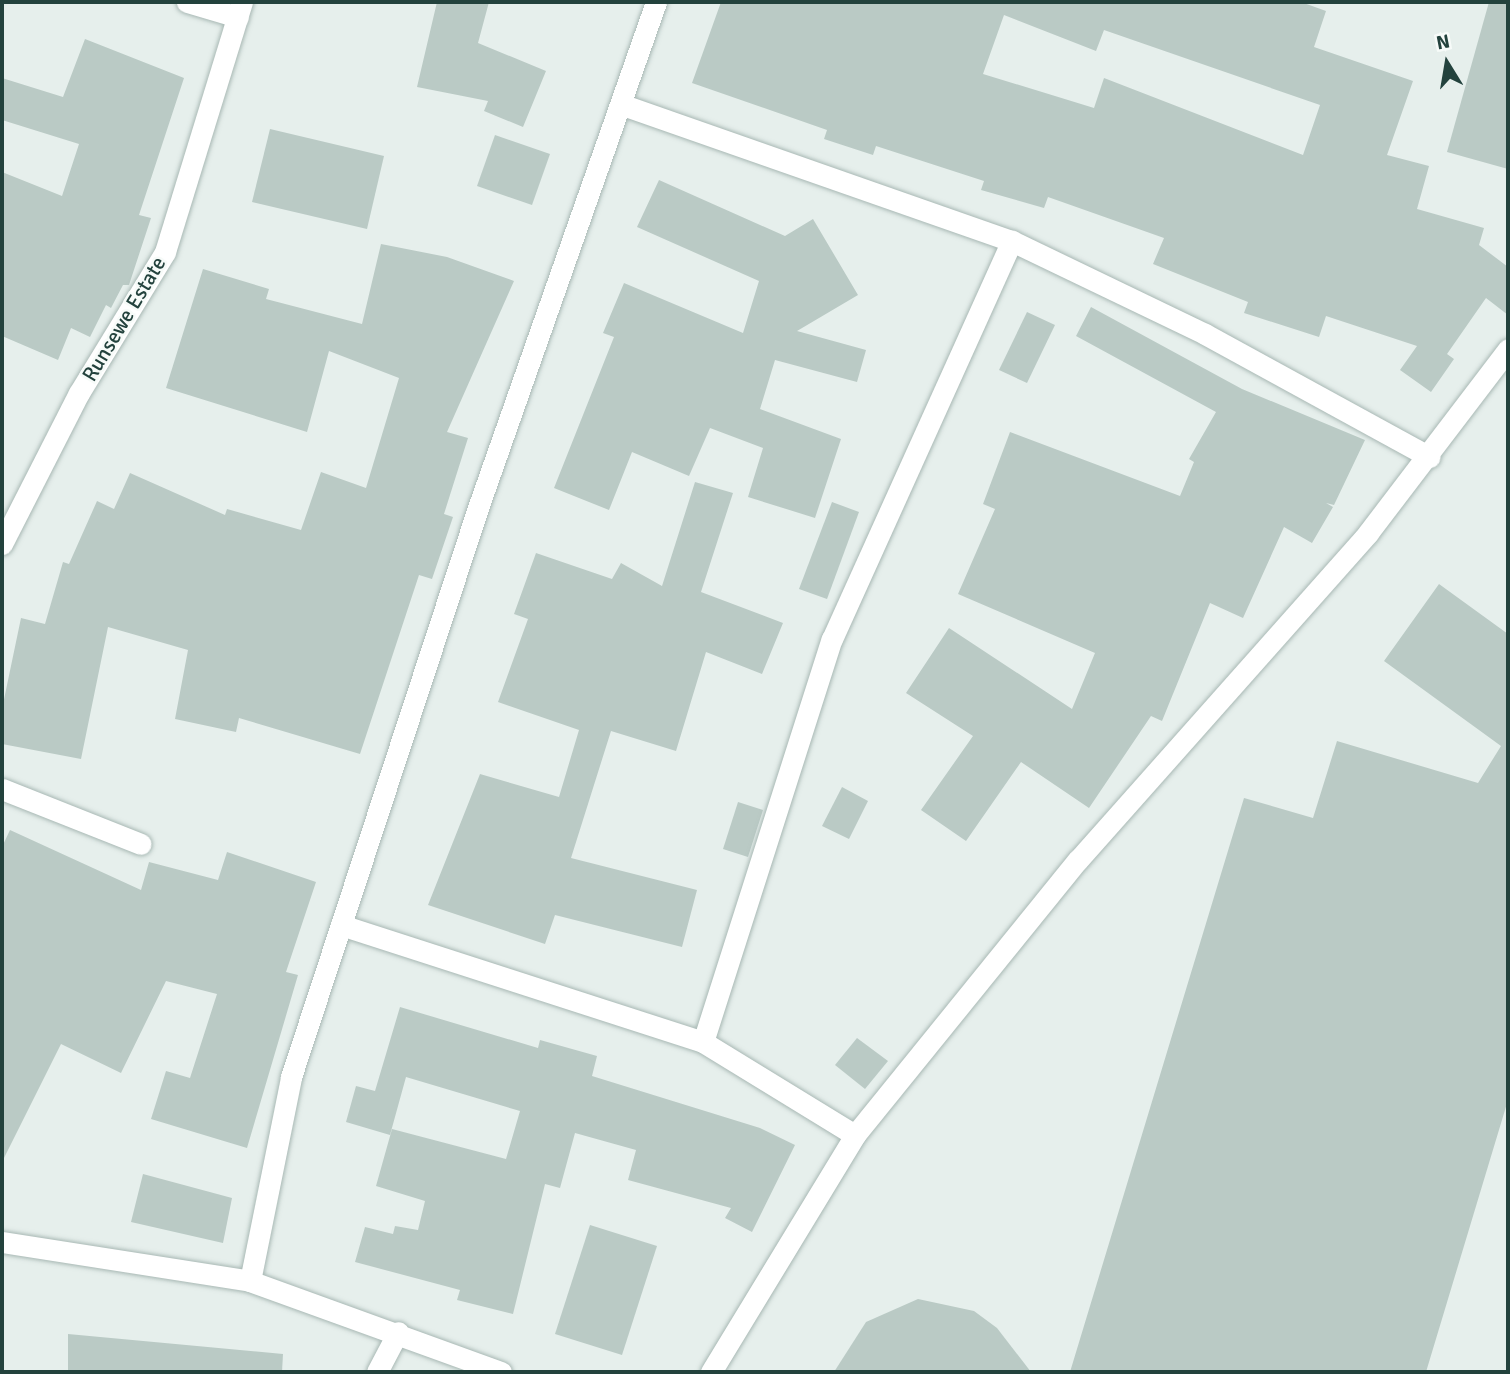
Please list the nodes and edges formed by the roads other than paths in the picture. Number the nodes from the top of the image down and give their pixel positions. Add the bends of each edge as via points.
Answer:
1 (187, 2) edge
2 (656, 2) edge
3 (240, 10) edge
4 (623, 105) junction
5 (1012, 241) junction
6 (1508, 349) edge
7 (1430, 457) junction
8 (2, 544) edge
9 (2, 789) edge
10 (141, 844) dead end
11 (341, 925) junction
12 (703, 1042) junction
13 (855, 1135) junction
14 (2, 1242) edge
15 (250, 1281) junction
16 (398, 1332) junction
17 (377, 1372) edge
18 (501, 1372) edge
19 (711, 1372) edge

1 - 3 street
2 - 4 street
3 - 8 street, Runsewe Estate via 165,252 79,393
4 - 5 street
4 - 11 street via 479,505
5 - 7 street via 1205,334
5 - 12 street via 832,639
6 - 7 street
7 - 13 street via 1078,860
9 - 10 street
11 - 12 street
11 - 15 street via 291,1077
12 - 13 street
13 - 19 street
14 - 15 street
15 - 16 street
16 - 17 street
16 - 18 street

